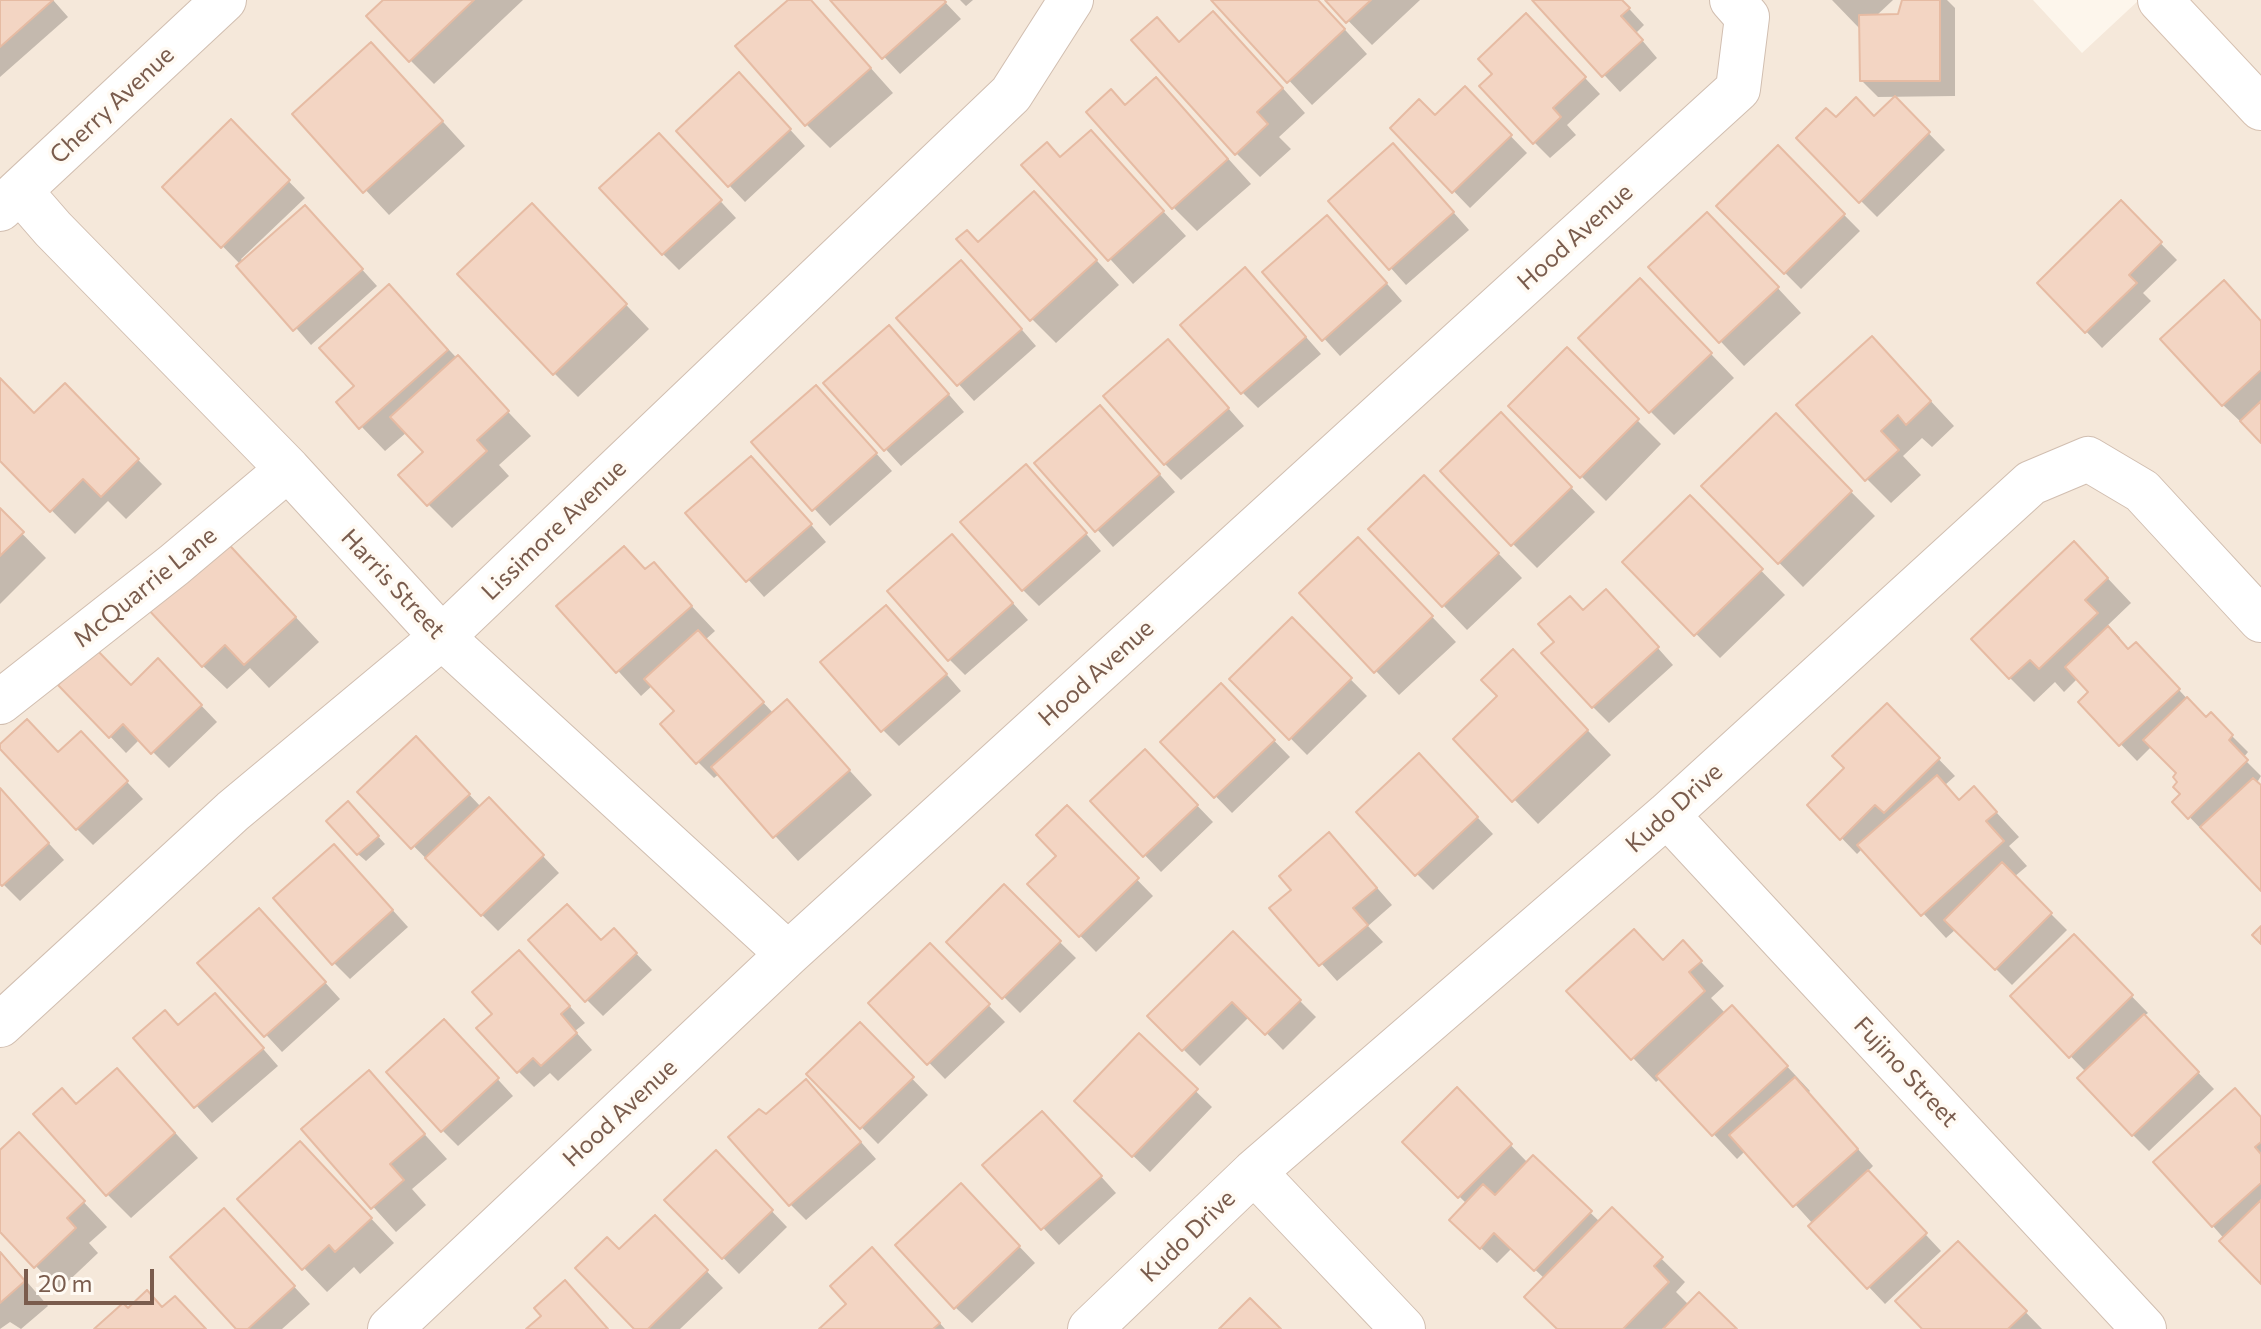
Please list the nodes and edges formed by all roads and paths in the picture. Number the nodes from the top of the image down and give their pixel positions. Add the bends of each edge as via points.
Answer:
1 (224, 0) edge
2 (1071, 0) edge
3 (1732, 0) edge
4 (2160, 0) edge
5 (2261, 108) edge
6 (10, 200) edge
7 (288, 469) junction
8 (2261, 620) edge
9 (442, 637) junction
10 (0, 702) edge
11 (1667, 815) junction
12 (788, 954) junction
13 (0, 1025) edge
14 (1254, 1172) junction
15 (390, 1329) edge
16 (1090, 1329) edge
17 (1403, 1329) edge
18 (2144, 1329) edge

1 - 6 street, Cherry Avenue
2 - 9 street, Lissimore Avenue via 1011,94
3 - 12 street, Hood Avenue via 1747,17 1738,89
4 - 5 street
6 - 7 street, Harris Street via 53,229
7 - 9 street, Harris Street
7 - 10 street, McQuarrie Lane
8 - 11 street, Kudo Drive via 2142,491 2088,459 2031,483
9 - 12 street, Harris Street
9 - 13 street, Lissimore Avenue via 233,811
11 - 14 street, Kudo Drive
11 - 18 street, Fujino Street
12 - 15 street, Hood Avenue
14 - 16 street, Kudo Drive
14 - 17 street

